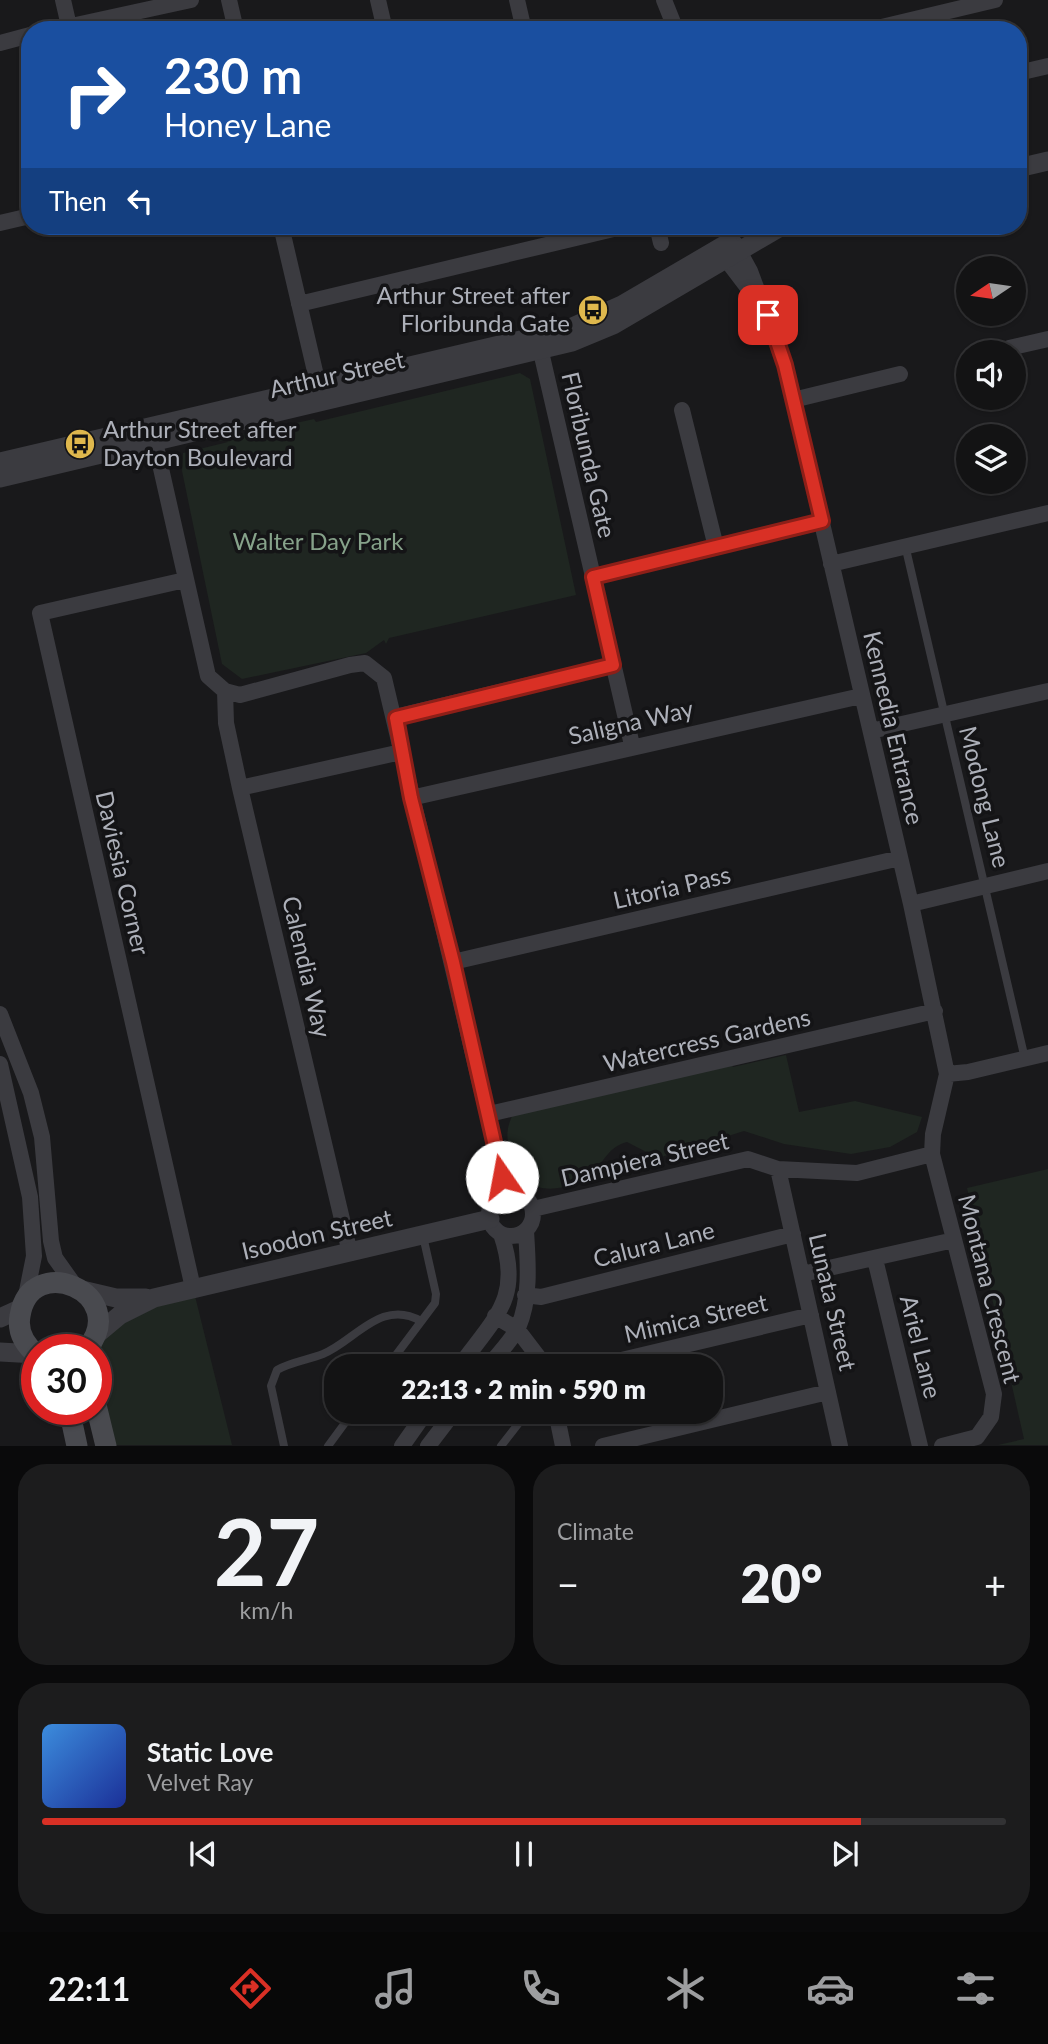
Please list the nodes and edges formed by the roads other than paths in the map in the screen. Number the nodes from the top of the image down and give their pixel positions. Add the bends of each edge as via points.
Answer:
1 (63, 0) edge
2 (191, 0) edge
3 (229, 0) edge
4 (377, 0) edge
5 (517, 0) edge
6 (664, 0) edge
7 (995, 0) edge
8 (62, 21) edge
9 (94, 21) edge
10 (234, 21) edge
11 (383, 21) edge
12 (522, 21) edge
13 (667, 21) edge
14 (935, 21) edge
15 (21, 37) edge
16 (0, 43) edge
17 (1048, 66) edge
18 (1027, 71) edge
19 (1048, 148) edge
20 (1027, 152) edge
21 (1048, 161) edge
22 (1027, 166) edge
23 (21, 218) edge
24 (0, 223) edge
25 (283, 235) edge
26 (560, 235) edge
27 (659, 235) edge
28 (743, 235) edge
29 (762, 235) edge
30 (661, 243) dead end
31 (729, 250) junction
32 (299, 304) junction
33 (1048, 339) edge
34 (1026, 344) edge
35 (539, 345) junction
36 (900, 374) dead end
37 (320, 395) junction
38 (793, 400) junction
39 (682, 410) dead end
40 (155, 442) junction
41 (0, 462) edge
42 (0, 478) edge
43 (1048, 513) edge
44 (822, 521) junction
45 (905, 545) junction
46 (716, 547) junction
47 (831, 564) junction
48 (593, 577) junction
49 (185, 580) junction
50 (613, 665) junction
51 (225, 691) junction
52 (1048, 691) edge
53 (861, 696) junction
54 (944, 714) junction
55 (396, 718) junction
56 (871, 731) junction
57 (632, 746) junction
58 (401, 752) junction
59 (240, 788) junction
60 (411, 798) junction
61 (900, 858) junction
62 (1048, 871) edge
63 (986, 886) junction
64 (911, 904) junction
65 (453, 962) junction
66 (935, 1011) junction
67 (0, 1014) edge
68 (1048, 1054) edge
69 (1025, 1059) junction
70 (0, 1064) edge
71 (947, 1074) junction
72 (489, 1114) junction
73 (932, 1154) junction
74 (778, 1169) junction
75 (506, 1193) junction
76 (533, 1209) junction
77 (496, 1226) junction
78 (526, 1231) junction
79 (793, 1234) junction
80 (423, 1236) junction
81 (954, 1240) junction
82 (350, 1253) junction
83 (876, 1259) junction
84 (802, 1274) junction
85 (79, 1288) junction
86 (193, 1288) junction
87 (525, 1295) junction
88 (154, 1298) junction
89 (23, 1305) junction
90 (811, 1315) junction
91 (495, 1316) junction
92 (0, 1318) edge
93 (422, 1321) junction
94 (517, 1329) junction
95 (22, 1334) edge
96 (93, 1334) edge
97 (102, 1334) edge
98 (0, 1352) edge
99 (21, 1353) edge
100 (397, 1354) edge
101 (468, 1354) edge
102 (498, 1354) edge
103 (535, 1354) edge
104 (647, 1354) edge
105 (828, 1392) junction
106 (344, 1424) edge
107 (418, 1424) edge
108 (445, 1424) edge
109 (518, 1424) edge
110 (558, 1424) edge
111 (72, 1425) edge
112 (101, 1425) edge
113 (77, 1446) edge
114 (106, 1446) edge
115 (284, 1446) edge
116 (328, 1446) edge
117 (402, 1446) edge
118 (428, 1446) edge
119 (501, 1446) edge
120 (563, 1446) edge
121 (603, 1446) edge
122 (841, 1446) edge
123 (920, 1446) edge
124 (942, 1446) edge

1 - 8 street
2 - 9 street
3 - 10 street
4 - 11 street
5 - 12 street
6 - 13 street
7 - 14 street
15 - 16 street
17 - 18 street
19 - 20 street
21 - 22 street
23 - 24 street
25 - 32 street
26 - 32 street
27 - 30 street
28 - 31 street, Arthur Street
29 - 31 street, Arthur Street
31 - 35 street, Arthur Street via 613,325
31 - 38 street, Kennedia Entrance via 768,315
32 - 37 street
33 - 34 street
35 - 37 street, Arthur Street
35 - 48 street, Floribunda Gate
36 - 38 street
37 - 40 street, Arthur Street
37 - 41 street, Arthur Street
38 - 44 street, Kennedia Entrance
39 - 46 street
40 - 42 street, Arthur Street
40 - 49 street
43 - 45 street
44 - 46 street
44 - 47 street, Kennedia Entrance
45 - 47 street
45 - 54 lane, Modong Lane
46 - 48 street
47 - 53 street, Kennedia Entrance
48 - 50 street, Floribunda Gate
49 - 51 street via 208,676
49 - 86 street, Daviesia Corner via 40,613
50 - 55 street
50 - 57 street, Floribunda Gate
51 - 55 street via 240,695 365,663 384,678
51 - 59 street, Calendia Way via 226,723
52 - 54 street
53 - 56 street, Kennedia Entrance
53 - 57 street, Saligna Way
54 - 56 street
54 - 63 lane, Modong Lane
55 - 58 street
56 - 61 street, Kennedia Entrance
57 - 60 street, Saligna Way
58 - 59 street
58 - 60 street
59 - 82 street, Calendia Way
60 - 65 street
61 - 64 street, Kennedia Entrance
61 - 65 street, Litoria Pass
62 - 63 street
63 - 64 street
63 - 69 lane, Modong Lane
64 - 66 street, Kennedia Entrance
65 - 72 street
66 - 71 street, Kennedia Entrance
66 - 72 street, Watercress Gardens
67 - 85 street via 31,1093 42,1137 55,1258
68 - 69 street
69 - 71 street
70 - 89 street via 30,1197 34,1236
71 - 73 street, Kennedia Entrance
72 - 75 street
73 - 74 street, Dampiera Street via 857,1173
73 - 81 street, Montana Crescent
74 - 76 street, Dampiera Street via 748,1160
74 - 79 street, Lunata Street
75 - 76 street via 524,1196
75 - 77 street via 492,1203
76 - 78 street
77 - 78 street via 514,1236
77 - 80 street, Isoodon Street
77 - 91 street via 512,1272 507,1296
78 - 87 street
79 - 84 street, Lunata Street
79 - 87 street, Calura Lane via 541,1297
80 - 82 street, Isoodon Street
80 - 93 lane via 436,1294
81 - 83 street
81 - 124 street, Montana Crescent via 994,1394 991,1417 977,1437
82 - 86 street, Isoodon Street
83 - 84 street
83 - 123 street, Ariel Lane
84 - 90 street, Lunata Street
85 - 88 street, Isoodon Street via 116,1298
85 - 89 main road via 59,1282 43,1285
85 - 96 main road via 96,1310
86 - 88 street, Isoodon Street
87 - 94 street
88 - 97 street, Isoodon Street via 120,1315
89 - 92 street
89 - 95 main road
90 - 104 street, Mimica Street
90 - 105 street, Lunata Street
91 - 94 street
91 - 101 street
93 - 100 lane
93 - 115 lane via 412,1316 372,1321 331,1350 276,1370 271,1386
94 - 102 street
94 - 103 street
98 - 99 street
105 - 121 street
105 - 122 street, Lunata Street
106 - 116 lane
107 - 117 street
108 - 118 street
109 - 119 lane
110 - 120 street
111 - 113 main road
112 - 114 main road

